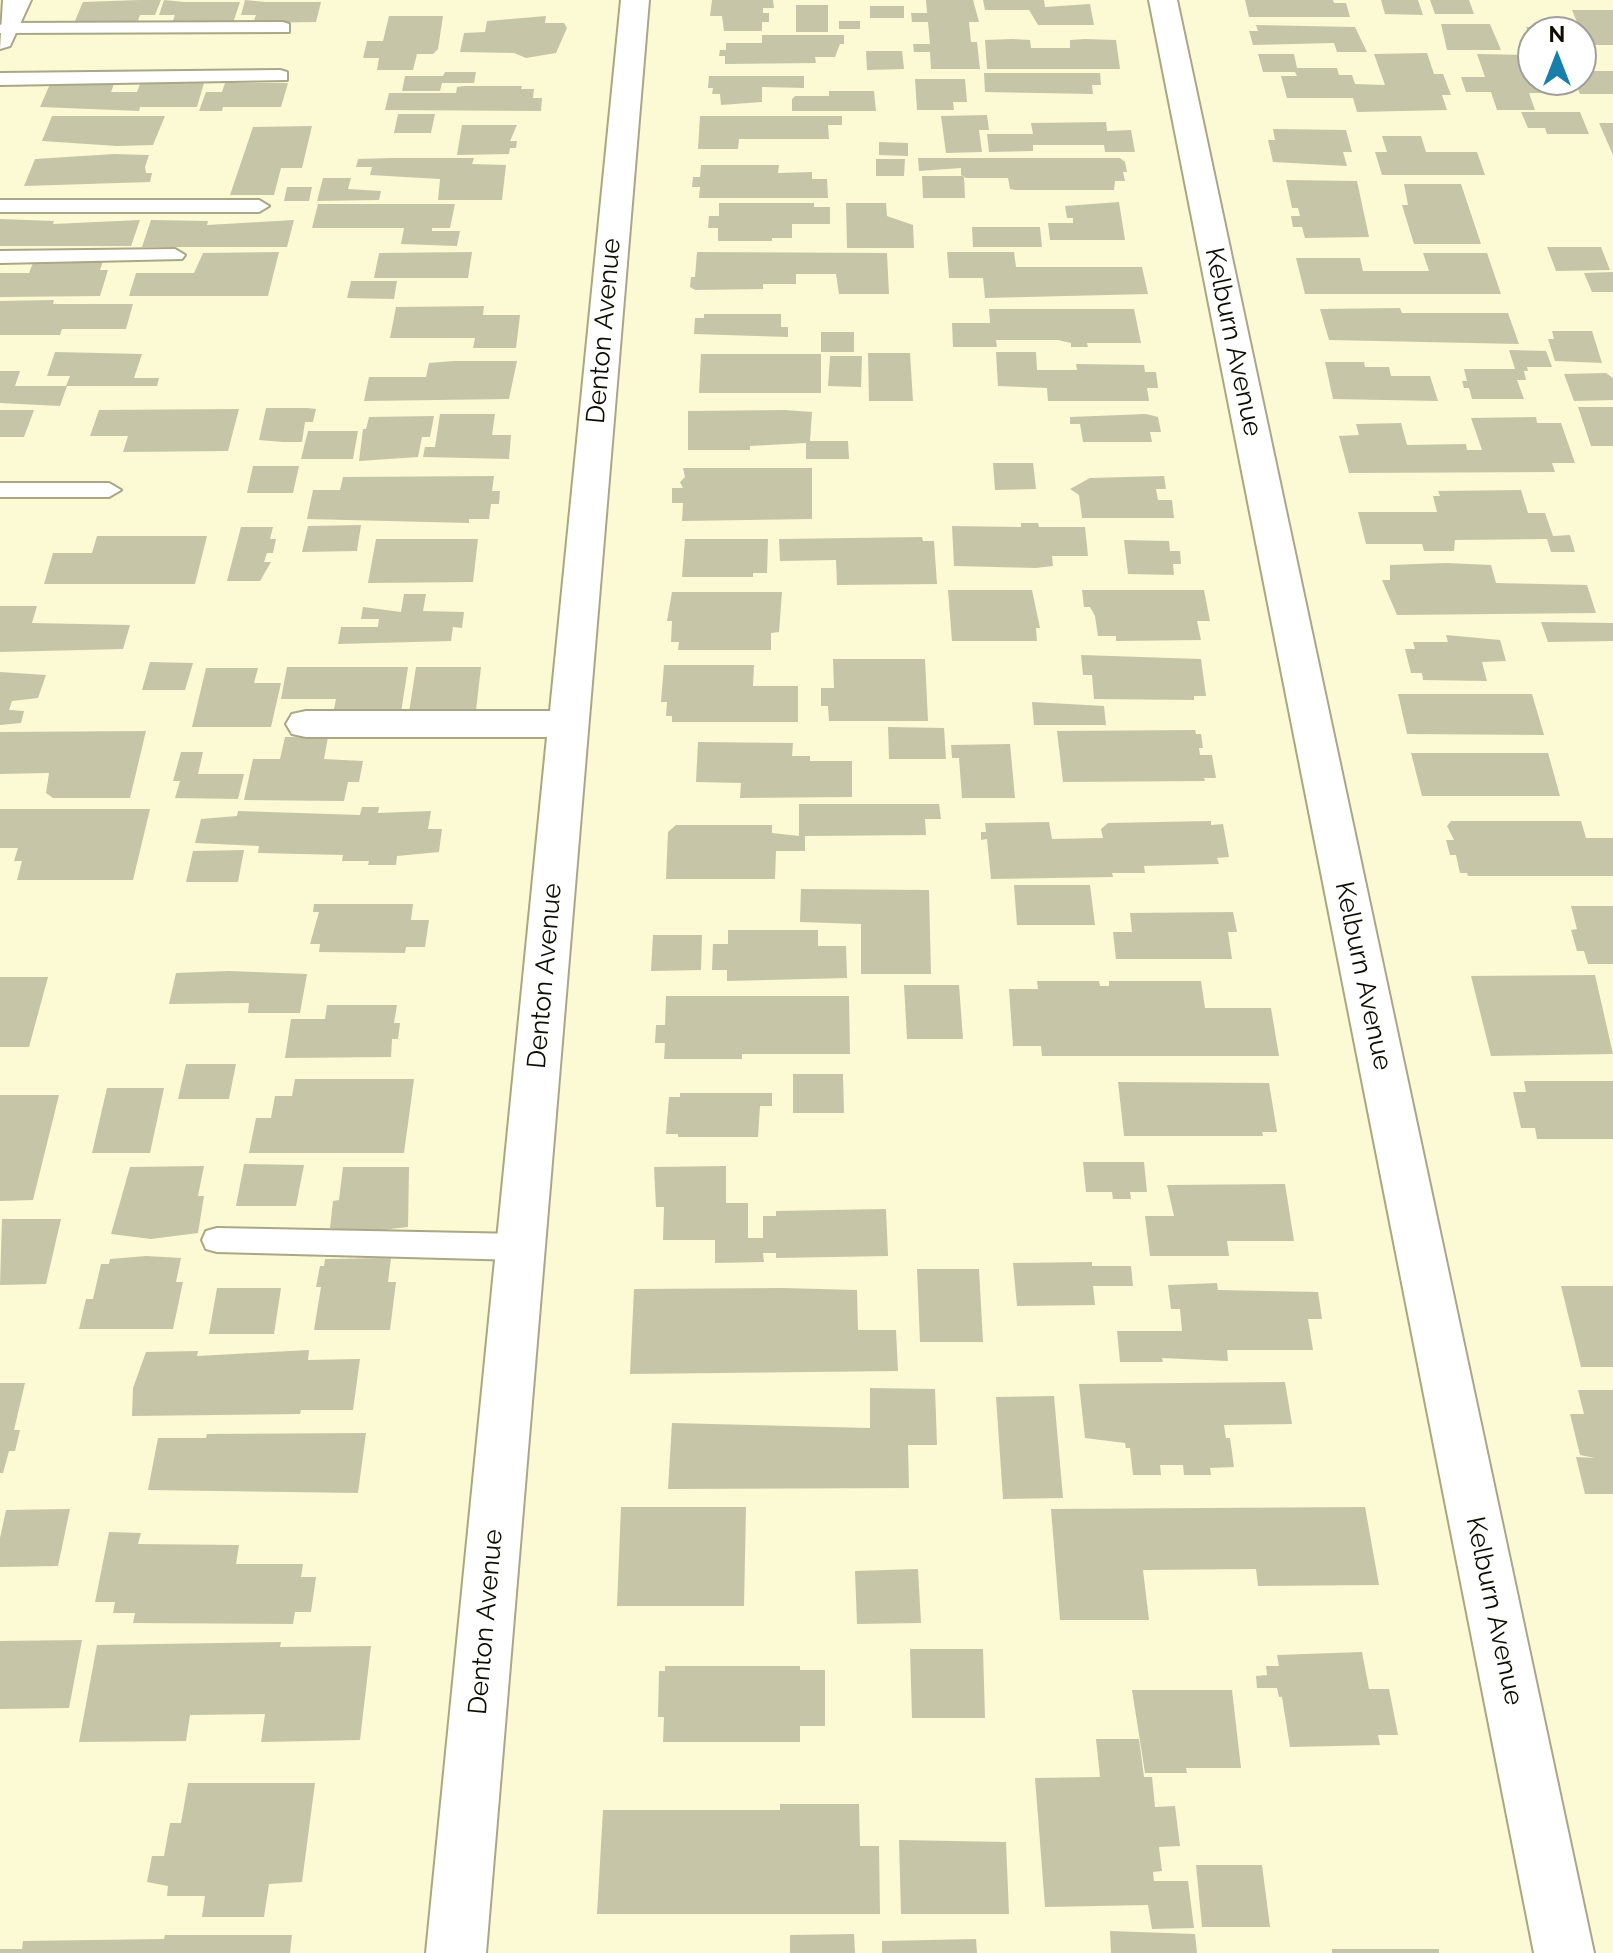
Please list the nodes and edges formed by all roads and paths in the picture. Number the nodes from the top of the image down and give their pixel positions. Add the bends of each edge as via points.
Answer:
1 (17, 0) edge
2 (635, 0) edge
3 (1163, 0) edge
4 (283, 28) dead end
5 (2, 35) edge
6 (280, 76) dead end
7 (0, 79) edge
8 (0, 206) edge
9 (259, 206) dead end
10 (175, 255) dead end
11 (0, 257) edge
12 (0, 490) edge
13 (109, 490) dead end
14 (306, 724) dead end
15 (568, 724) junction
16 (217, 1240) dead end
17 (520, 1247) junction
18 (456, 1953) edge
19 (1564, 1953) edge

1 - 5 street
2 - 15 street, Denton Avenue
3 - 19 street, Kelburn Avenue
4 - 5 lane
6 - 7 lane
8 - 9 lane
10 - 11 lane
12 - 13 lane
14 - 15 street
15 - 17 street, Denton Avenue
16 - 17 lane
17 - 18 street, Denton Avenue

